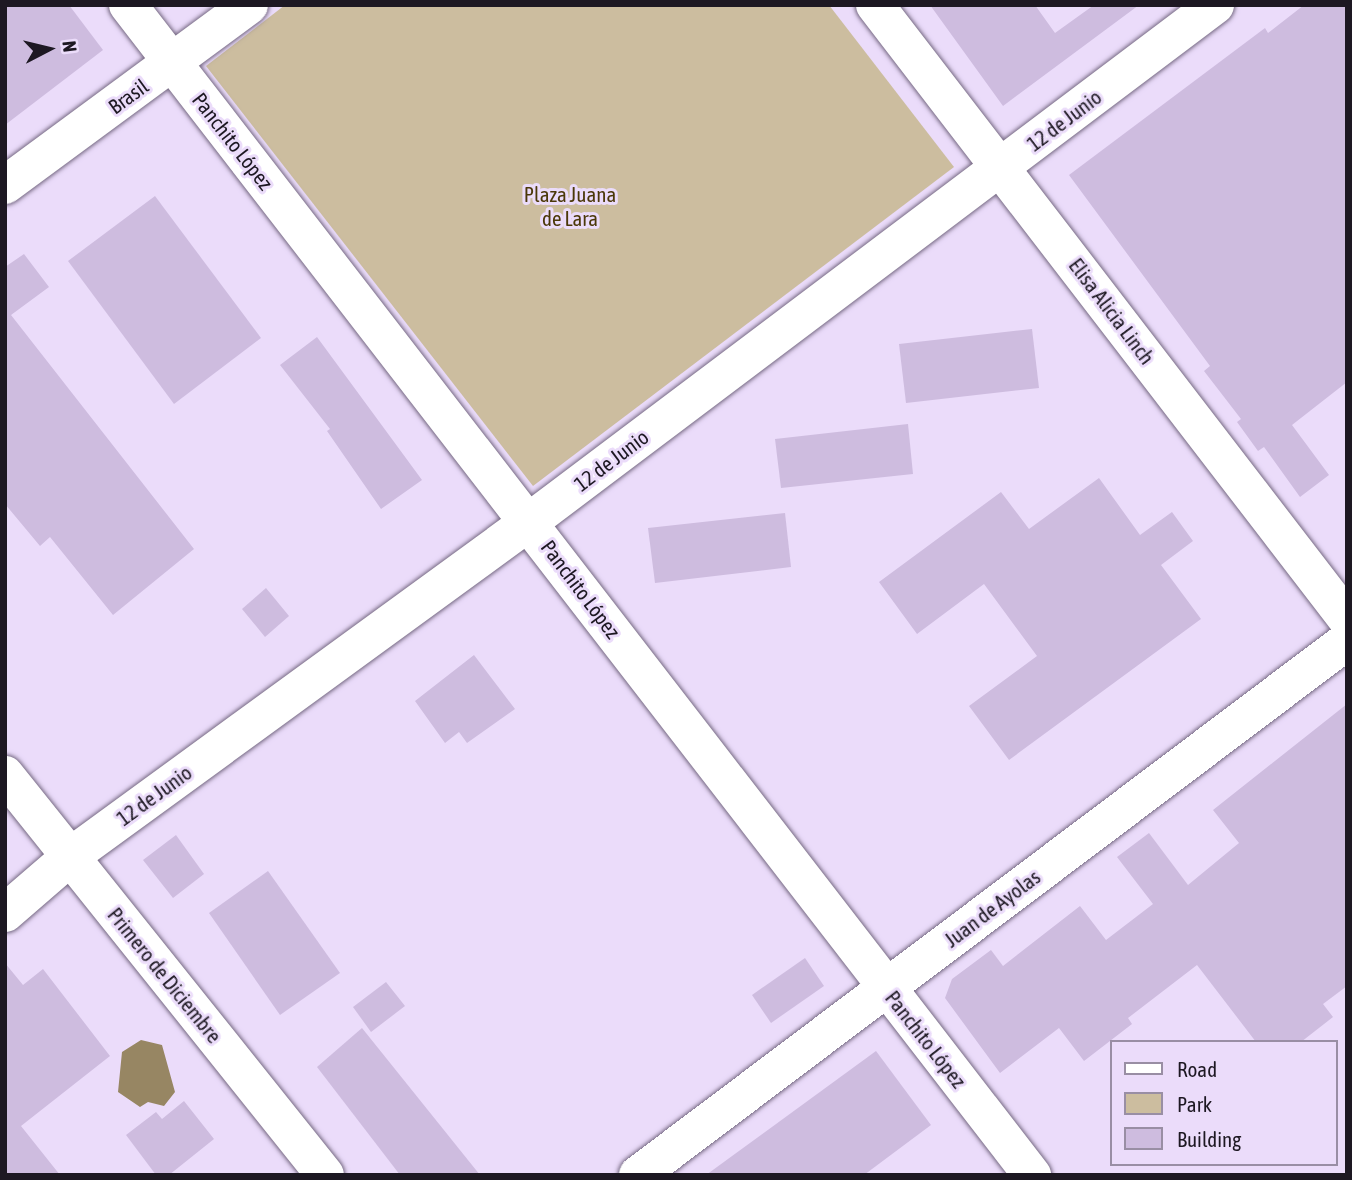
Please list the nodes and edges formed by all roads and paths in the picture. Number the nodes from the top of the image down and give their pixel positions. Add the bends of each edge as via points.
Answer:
1 (128, 5) edge
2 (249, 5) edge
3 (875, 5) edge
4 (1215, 5) edge
5 (173, 64) junction
6 (1002, 167) junction
7 (5, 186) edge
8 (529, 522) junction
9 (1347, 619) edge
10 (1347, 641) edge
11 (5, 775) edge
12 (71, 856) junction
13 (5, 913) edge
14 (886, 988) junction
15 (325, 1175) edge
16 (638, 1175) edge
17 (1032, 1175) edge

1 - 5 street, Panchito López
2 - 5 street, Brasil
3 - 6 street, Elisa Alicia Linch
4 - 6 street, 12 de Junio
5 - 7 street, Brasil
5 - 8 street, Panchito López
6 - 8 street, 12 de Junio
6 - 9 street, Elisa Alicia Linch
8 - 12 street, 12 de Junio
8 - 14 street, Panchito López
10 - 14 street, Juan de Ayolas
11 - 12 street, Primero de Diciembre
12 - 13 street, 12 de Junio
12 - 15 street, Primero de Diciembre
14 - 16 street, Juan de Ayolas
14 - 17 street, Panchito López

